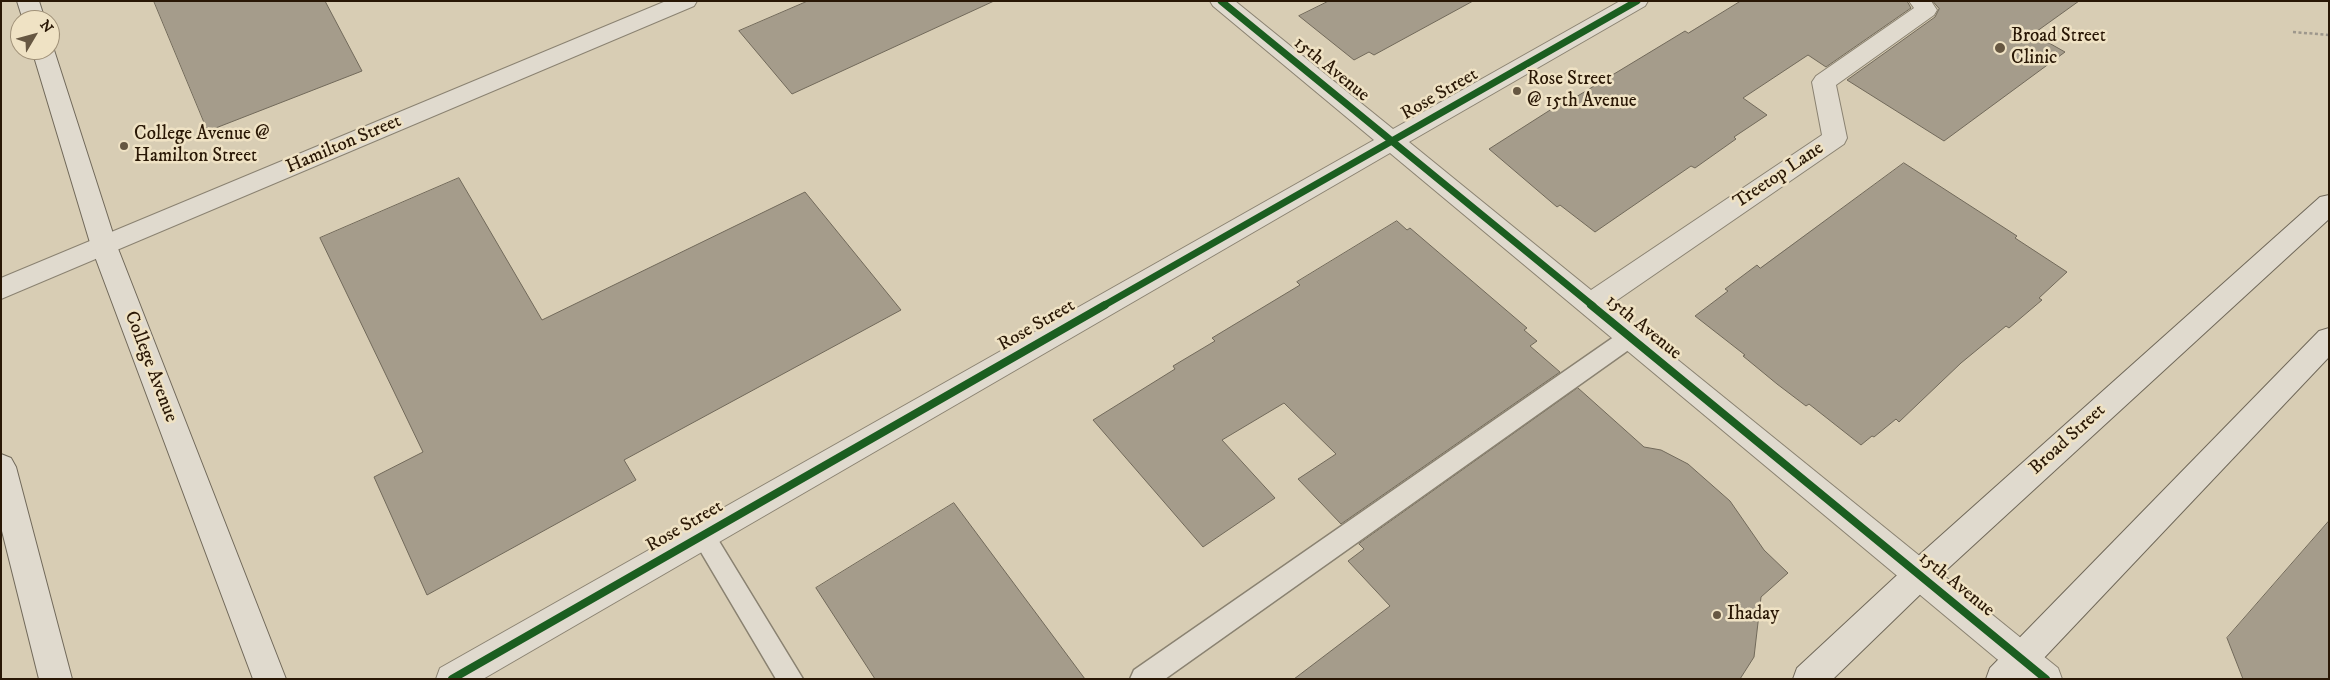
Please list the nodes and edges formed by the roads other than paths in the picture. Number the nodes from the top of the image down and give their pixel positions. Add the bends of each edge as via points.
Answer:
1 (686, 1) edge
2 (1221, 1) edge
3 (1637, 1) edge
4 (1920, 1) edge
5 (46, 60) edge
6 (1392, 142) junction
7 (2329, 204) edge
8 (104, 246) junction
9 (1, 289) edge
10 (1589, 305) junction
11 (1629, 338) junction
12 (2329, 339) edge
13 (1, 467) edge
14 (703, 535) junction
15 (1919, 576) junction
16 (2012, 669) edge
17 (56, 679) edge
18 (270, 679) edge
19 (452, 679) edge
20 (790, 679) edge
21 (1143, 679) edge
22 (1809, 679) edge
23 (2046, 679) edge

1 - 8 street, Hamilton Street
2 - 6 street, 15th Avenue
3 - 6 street, Rose Street
4 - 10 street, Treetop Lane via 1926,10 1824,82 1835,138
5 - 8 street, College Avenue
6 - 10 street, 15th Avenue
6 - 14 street, Rose Street
7 - 15 street, Broad Street
8 - 9 street, Hamilton Street
8 - 18 street, College Avenue
10 - 11 street, 15th Avenue
11 - 15 street, 15th Avenue
11 - 21 lane
12 - 16 street
13 - 17 street
14 - 19 street, Rose Street
14 - 20 lane
15 - 16 street, 15th Avenue
15 - 22 street, Broad Street
16 - 23 street, 15th Avenue

